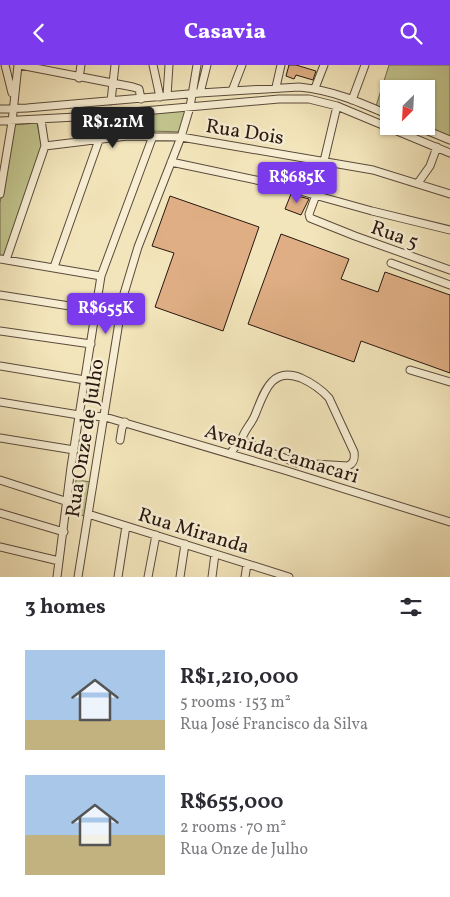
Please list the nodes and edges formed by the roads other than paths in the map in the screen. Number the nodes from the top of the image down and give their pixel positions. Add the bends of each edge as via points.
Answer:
1 (5, 65) edge
2 (19, 65) edge
3 (81, 65) edge
4 (115, 65) edge
5 (154, 65) edge
6 (169, 65) edge
7 (197, 65) edge
8 (207, 65) edge
9 (242, 65) edge
10 (282, 65) edge
11 (324, 65) edge
12 (364, 65) edge
13 (80, 78) junction
14 (113, 82) junction
15 (276, 87) junction
16 (315, 88) junction
17 (232, 91) junction
18 (200, 93) junction
19 (191, 95) junction
20 (164, 97) junction
21 (13, 99) junction
22 (141, 99) junction
23 (352, 100) junction
24 (111, 101) junction
25 (338, 106) junction
26 (190, 107) junction
27 (370, 107) junction
28 (0, 109) edge
29 (13, 109) junction
30 (380, 111) edge
31 (365, 117) junction
32 (41, 120) junction
33 (0, 121) edge
34 (12, 121) junction
35 (435, 134) edge
36 (153, 136) junction
37 (181, 137) junction
38 (99, 140) junction
39 (450, 140) edge
40 (44, 146) junction
41 (437, 147) junction
42 (450, 153) edge
43 (324, 161) junction
44 (171, 162) junction
45 (418, 183) junction
46 (0, 194) edge
47 (450, 194) edge
48 (316, 195) junction
49 (450, 229) edge
50 (3, 259) edge
51 (391, 263) dead end
52 (54, 267) junction
53 (450, 270) edge
54 (101, 276) junction
55 (450, 285) edge
56 (0, 295) edge
57 (95, 309) junction
58 (120, 314) junction
59 (0, 331) edge
60 (91, 344) junction
61 (0, 366) edge
62 (410, 370) dead end
63 (85, 380) junction
64 (450, 382) edge
65 (0, 402) edge
66 (79, 415) junction
67 (105, 417) junction
68 (125, 422) junction
69 (0, 438) edge
70 (120, 441) dead end
71 (241, 442) junction
72 (74, 450) junction
73 (230, 454) junction
74 (0, 479) edge
75 (68, 502) junction
76 (0, 513) edge
77 (88, 514) junction
78 (450, 522) edge
79 (126, 526) junction
80 (64, 532) junction
81 (156, 535) junction
82 (185, 544) junction
83 (0, 547) edge
84 (215, 554) junction
85 (59, 561) junction
86 (248, 564) junction
87 (277, 575) edge
88 (57, 577) edge
89 (78, 577) edge
90 (118, 577) edge
91 (148, 577) edge
92 (180, 577) edge
93 (212, 577) edge
94 (245, 577) edge
95 (289, 577) edge

1 - 21 street
2 - 13 street
2 - 21 street
3 - 13 street
4 - 14 street
5 - 20 street
6 - 20 street
7 - 19 street, Rua Onze de Julho
8 - 18 street
9 - 17 street
10 - 15 street
11 - 16 street
12 - 23 street
13 - 14 street
14 - 22 street via 137,88
14 - 24 street
15 - 16 street
15 - 17 street
16 - 23 street
17 - 18 street
18 - 19 street
19 - 20 street
19 - 26 street, Rua Onze de Julho
20 - 22 street
21 - 29 street
22 - 24 street
23 - 27 street
24 - 29 street
25 - 26 street via 301,98
25 - 31 street
25 - 43 street
26 - 32 street
26 - 37 street, Rua Onze de Julho
27 - 30 street
27 - 31 street
28 - 29 street
29 - 34 street
31 - 41 street
32 - 34 street
32 - 40 street
33 - 34 street
34 - 46 street
35 - 39 street
36 - 37 street, Rua Dois
36 - 38 street, Rua Dois
36 - 54 street
37 - 43 street, Rua Dois
37 - 44 street, Rua Onze de Julho
38 - 40 street, Rua Dois
38 - 52 street
40 - 50 street
41 - 42 street
41 - 45 street via 430,167
43 - 45 street, Rua Dois
43 - 48 street
44 - 48 street
44 - 58 street, Rua Onze de Julho via 129,273
45 - 47 street, Rua Dois
48 - 49 street
48 - 53 street, Rua 5 via 310,218
50 - 52 street
51 - 55 street
52 - 54 street
54 - 57 street
56 - 57 street
57 - 58 street
57 - 60 street
58 - 67 street, Rua Onze de Julho
59 - 60 street
60 - 63 street
61 - 63 street
62 - 64 street
63 - 66 street
65 - 66 street, Avenida Camacari
66 - 67 street, Avenida Camacari
66 - 72 street
67 - 68 street, Avenida Camacari
67 - 77 street, Rua Onze de Julho
68 - 70 street
68 - 73 street, Avenida Camacari
69 - 72 street
71 - 71 street via 297,463 348,466 355,458 329,398 310,382 293,375 285,374 270,384
71 - 73 street
72 - 75 street
73 - 78 street, Avenida Camacari
74 - 75 street
75 - 80 street
76 - 80 street
77 - 79 street, Rua Miranda
77 - 89 street, Rua Onze de Julho
79 - 81 street, Rua Miranda
79 - 90 street
80 - 85 street
81 - 82 street, Rua Miranda
81 - 91 street
82 - 84 street, Rua Miranda
82 - 92 street
83 - 85 street
84 - 86 street, Rua Miranda
84 - 93 street
85 - 88 street
86 - 87 street, Rua Miranda
86 - 94 street
87 - 95 street, Rua Miranda

